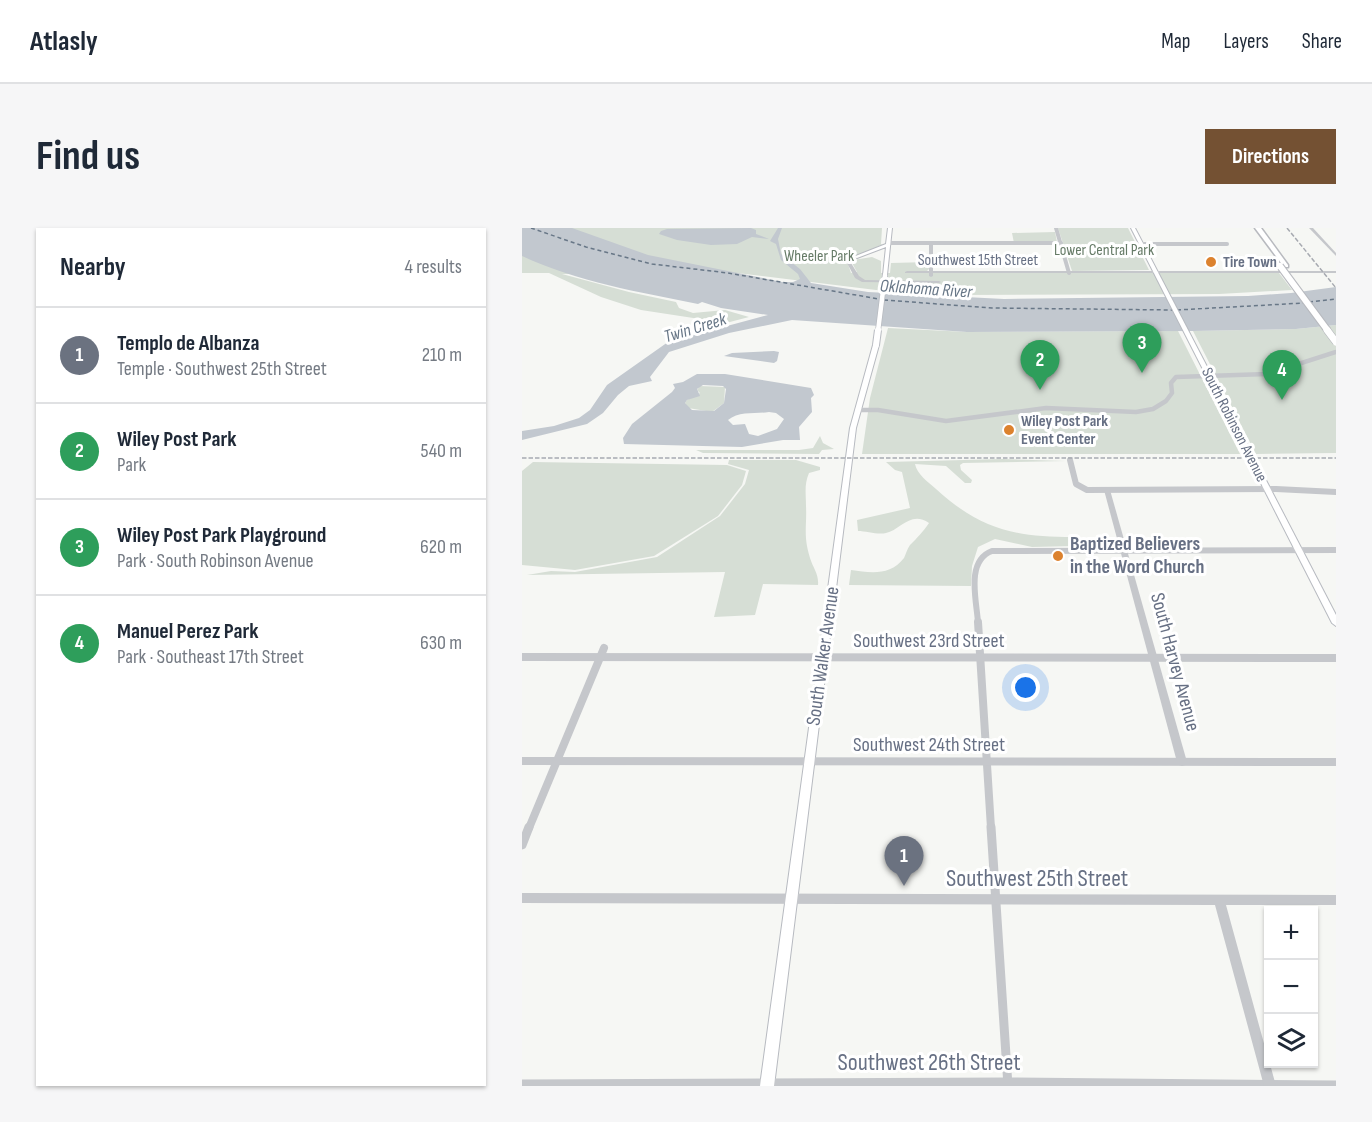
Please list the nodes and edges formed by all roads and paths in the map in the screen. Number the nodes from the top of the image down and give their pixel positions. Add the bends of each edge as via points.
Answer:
1 (890, 228) edge
2 (1056, 228) edge
3 (1133, 228) edge
4 (1252, 228) edge
5 (1258, 228) edge
6 (1311, 228) edge
7 (931, 243) junction
8 (1061, 243) junction
9 (888, 244) junction
10 (1141, 244) junction
11 (1227, 244) dead end
12 (1336, 255) edge
13 (855, 257) junction
14 (886, 261) junction
15 (1283, 266) junction
16 (907, 272) dead end
17 (931, 272) junction
18 (1155, 272) junction
19 (1069, 273) junction
20 (1336, 273) edge
21 (931, 282) junction
22 (939, 282) dead end
23 (1336, 332) edge
24 (1336, 342) edge
25 (1336, 352) edge
26 (1208, 374) junction
27 (858, 410) junction
28 (1070, 460) dead end
29 (1107, 490) junction
30 (1268, 490) junction
31 (1336, 492) edge
32 (1124, 549) junction
33 (1299, 550) junction
34 (1336, 550) edge
35 (1336, 623) edge
36 (604, 648) dead end
37 (522, 657) edge
38 (602, 657) junction
39 (823, 658) junction
40 (981, 658) junction
41 (1153, 658) junction
42 (1336, 658) edge
43 (522, 761) edge
44 (555, 761) junction
45 (809, 761) junction
46 (986, 762) junction
47 (1182, 762) junction
48 (1336, 762) edge
49 (522, 845) edge
50 (522, 898) edge
51 (790, 898) junction
52 (1219, 899) junction
53 (995, 900) junction
54 (1336, 900) edge
55 (522, 1084) edge
56 (1008, 1084) edge
57 (767, 1085) edge
58 (1336, 1085) edge
59 (1270, 1086) edge

1 - 9 main road, South Walker Avenue
2 - 8 street
3 - 10 main road, South Robinson Avenue
4 - 15 main road
5 - 15 main road
6 - 12 street
7 - 8 street
7 - 9 street
7 - 17 street
8 - 19 street
9 - 13 main road
9 - 14 main road, South Walker Avenue
10 - 11 street
10 - 18 main road, South Robinson Avenue
13 - 14 main road
13 - 21 street, Southwest 15th Street via 849,263 857,277 864,280
14 - 27 main road, South Walker Avenue, bridge via 876,345
15 - 23 main road
15 - 24 main road, bridge
16 - 17 street, Southwest 15th Street
17 - 19 street, Southwest 15th Street
17 - 21 street
18 - 19 street, Southwest 15th Street
18 - 20 street, Southwest 15th Street
18 - 26 main road, South Robinson Avenue
21 - 22 street, Southwest 15th Street
25 - 26 street via 1267,374
26 - 27 street via 1176,377 1166,401 1153,409 1136,412 1046,408 946,421
26 - 30 main road, South Robinson Avenue
27 - 39 main road, South Walker Avenue
28 - 29 street via 1078,487
29 - 30 street
29 - 32 street, South Harvey Avenue
30 - 31 street
30 - 33 main road, South Robinson Avenue
32 - 33 street
32 - 40 street via 1004,550 983,554 975,573
32 - 41 street, South Harvey Avenue
33 - 34 street
33 - 35 main road, South Robinson Avenue
36 - 38 street
37 - 38 street, Southwest 23rd Street
38 - 39 street, Southwest 23rd Street
38 - 44 street
39 - 40 street, Southwest 23rd Street
39 - 45 main road, South Walker Avenue
40 - 41 street, Southwest 23rd Street
40 - 46 street
41 - 42 street, Southwest 23rd Street
41 - 47 street, South Harvey Avenue
43 - 44 street, Southwest 24th Street
44 - 45 street, Southwest 24th Street
44 - 49 street
45 - 46 street, Southwest 24th Street
45 - 51 main road, South Walker Avenue
46 - 47 street, Southwest 24th Street
46 - 53 street
47 - 48 street, Southwest 24th Street
50 - 51 street, Southwest 25th Street
51 - 53 street, Southwest 25th Street
51 - 57 main road, South Walker Avenue
52 - 53 street, Southwest 25th Street
52 - 54 street, Southwest 25th Street
52 - 59 street
53 - 56 street
55 - 57 street, Southwest 26th Street
56 - 57 street, Southwest 26th Street
56 - 59 street, Southwest 26th Street
58 - 59 street, Southwest 26th Street

